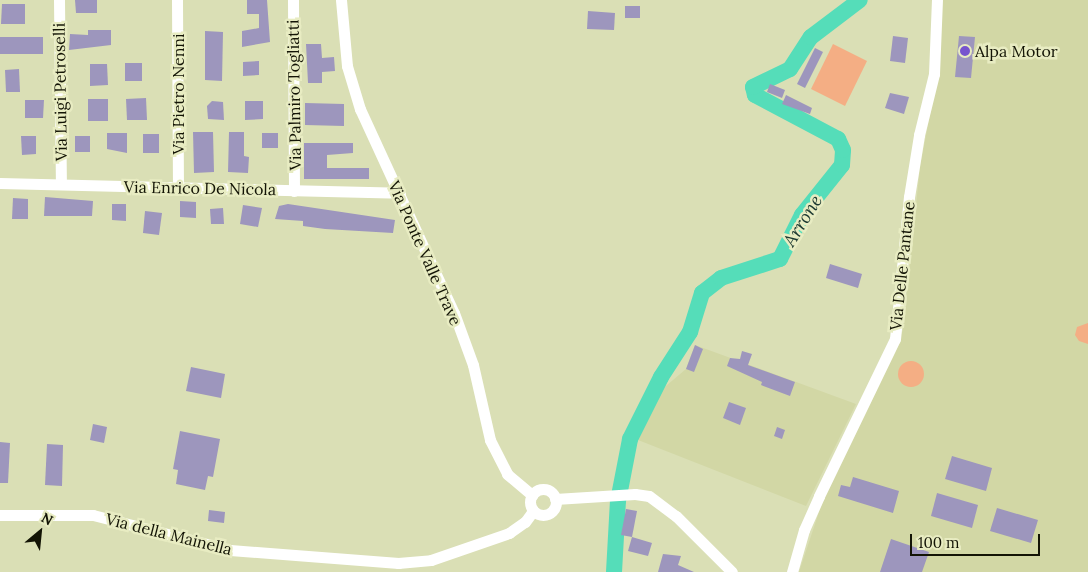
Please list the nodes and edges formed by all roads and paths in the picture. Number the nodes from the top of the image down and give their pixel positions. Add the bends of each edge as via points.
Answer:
1 (59, 0) edge
2 (177, 0) edge
3 (293, 0) edge
4 (341, 0) edge
5 (937, 0) edge
6 (0, 183) edge
7 (61, 184) junction
8 (178, 189) junction
9 (294, 191) junction
10 (400, 193) junction
11 (532, 496) junction
12 (555, 499) junction
13 (533, 511) junction
14 (0, 515) edge
15 (732, 572) edge
16 (792, 572) edge

1 - 7 street, Via Luigi Petroselli
2 - 8 street, Via Pietro Nenni
3 - 9 street, Via Palmiro Togliatti
4 - 10 street, Via Ponte Valle Trave via 347,66 360,109
5 - 16 street, Via Delle Pantane via 934,74 919,135 909,197 895,339 819,496
6 - 7 street, Via Enrico De Nicola
7 - 8 street, Via Enrico De Nicola
8 - 9 street, Via Enrico De Nicola
9 - 10 street, Via Enrico De Nicola
10 - 11 street, Via Ponte Valle Trave via 470,356 490,440 507,474
11 - 12 street via 538,490 546,490
11 - 13 street
12 - 13 street via 554,508 548,514 540,515
12 - 15 street via 631,494 649,496 662,504
13 - 14 street, Via della Mainella via 525,522 509,533 431,560 398,563 230,550 93,515

